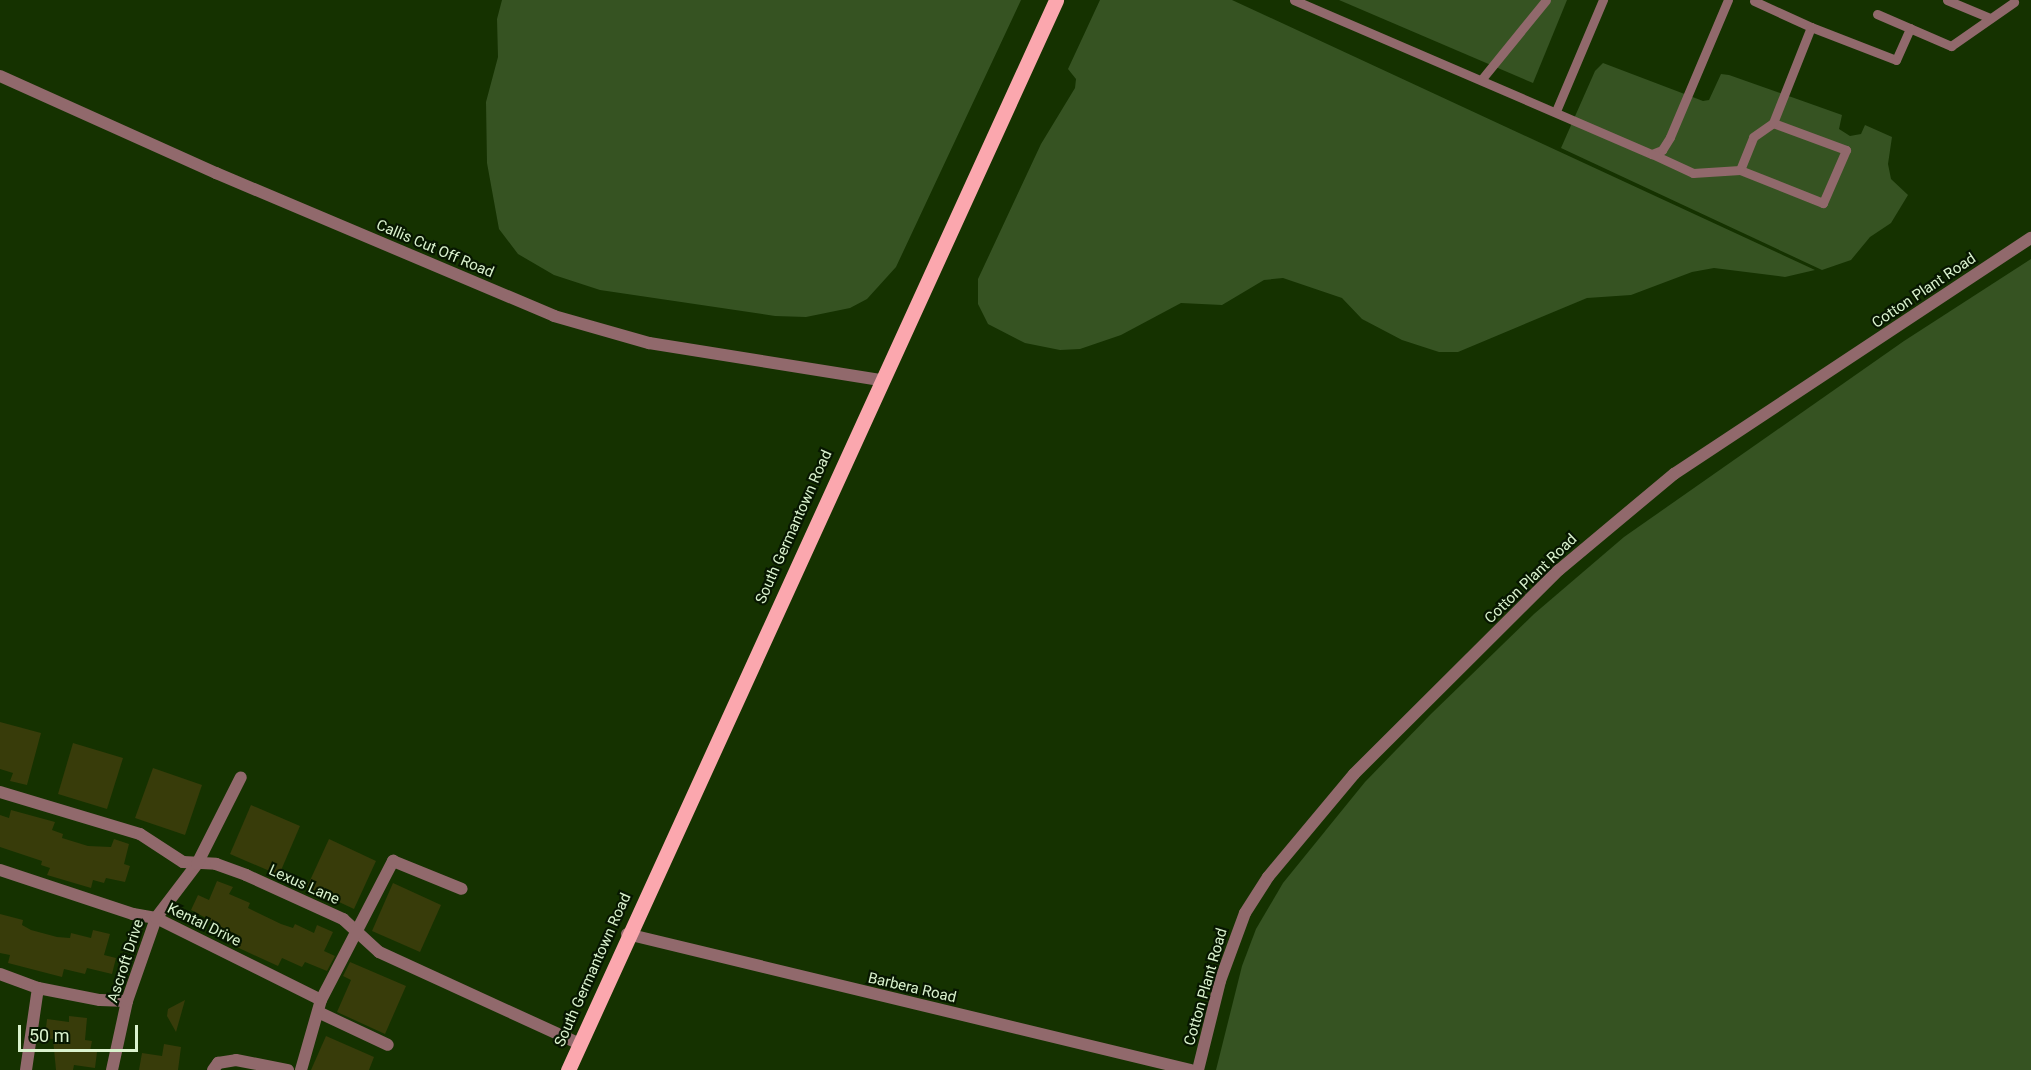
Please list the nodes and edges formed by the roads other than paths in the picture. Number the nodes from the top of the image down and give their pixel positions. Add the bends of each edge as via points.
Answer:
1 (1056, 0) edge
2 (1294, 0) edge
3 (1546, 0) edge
4 (1603, 0) edge
5 (1728, 0) edge
6 (1753, 0) edge
7 (1947, 0) edge
8 (2013, 1) edge
9 (1877, 14) dead end
10 (1990, 18) junction
11 (1811, 27) junction
12 (1910, 28) junction
13 (0, 76) edge
14 (1481, 80) junction
15 (1556, 111) junction
16 (1773, 123) junction
17 (1652, 154) junction
18 (1740, 170) junction
19 (2031, 238) edge
20 (880, 380) junction
21 (240, 777) dead end
22 (0, 792) edge
23 (197, 864) junction
24 (0, 870) edge
25 (462, 890) dead end
26 (156, 918) junction
27 (357, 934) junction
28 (627, 934) junction
29 (0, 974) edge
30 (38, 988) junction
31 (127, 1001) junction
32 (319, 1006) junction
33 (580, 1044) junction
34 (388, 1045) dead end
35 (26, 1070) edge
36 (112, 1070) edge
37 (213, 1070) edge
38 (288, 1070) edge
39 (301, 1070) edge
40 (568, 1070) edge
41 (1191, 1070) edge
42 (1198, 1070) edge

1 - 20 main road, South Germantown Road
2 - 14 lane
3 - 14 lane
4 - 15 lane
5 - 17 lane via 1670,137 1662,150
6 - 11 lane
7 - 10 lane
8 - 10 lane
9 - 12 lane
10 - 12 lane via 1950,46
11 - 12 lane via 1896,60
11 - 16 lane
13 - 20 street, Callis Cut Off Road via 216,173 554,316 649,343
14 - 15 lane
15 - 17 lane
16 - 18 lane via 1753,137
16 - 18 lane via 1846,150 1823,203
17 - 18 lane via 1693,173
19 - 42 street, Cotton Plant Road via 1674,474 1559,570 1354,774 1287,852 1245,913 1220,981
20 - 28 main road, South Germantown Road
21 - 23 street, Ascroft Drive
22 - 23 street, Lexus Lane via 140,834 178,859
23 - 26 street, Ascroft Drive
23 - 27 street, Lexus Lane via 216,864 333,913
24 - 26 street, Kental Drive
25 - 27 street via 393,861
26 - 31 street, Ascroft Drive
26 - 32 street, Kental Drive
27 - 32 street
27 - 33 street, Lexus Lane via 379,952
28 - 33 main road, South Germantown Road
28 - 41 street, Barbera Road
29 - 30 street
30 - 31 street
30 - 35 street
31 - 36 street, Ascroft Drive
32 - 34 street, Kental Drive
32 - 39 street
33 - 40 main road, South Germantown Road
37 - 38 street via 226,1060

